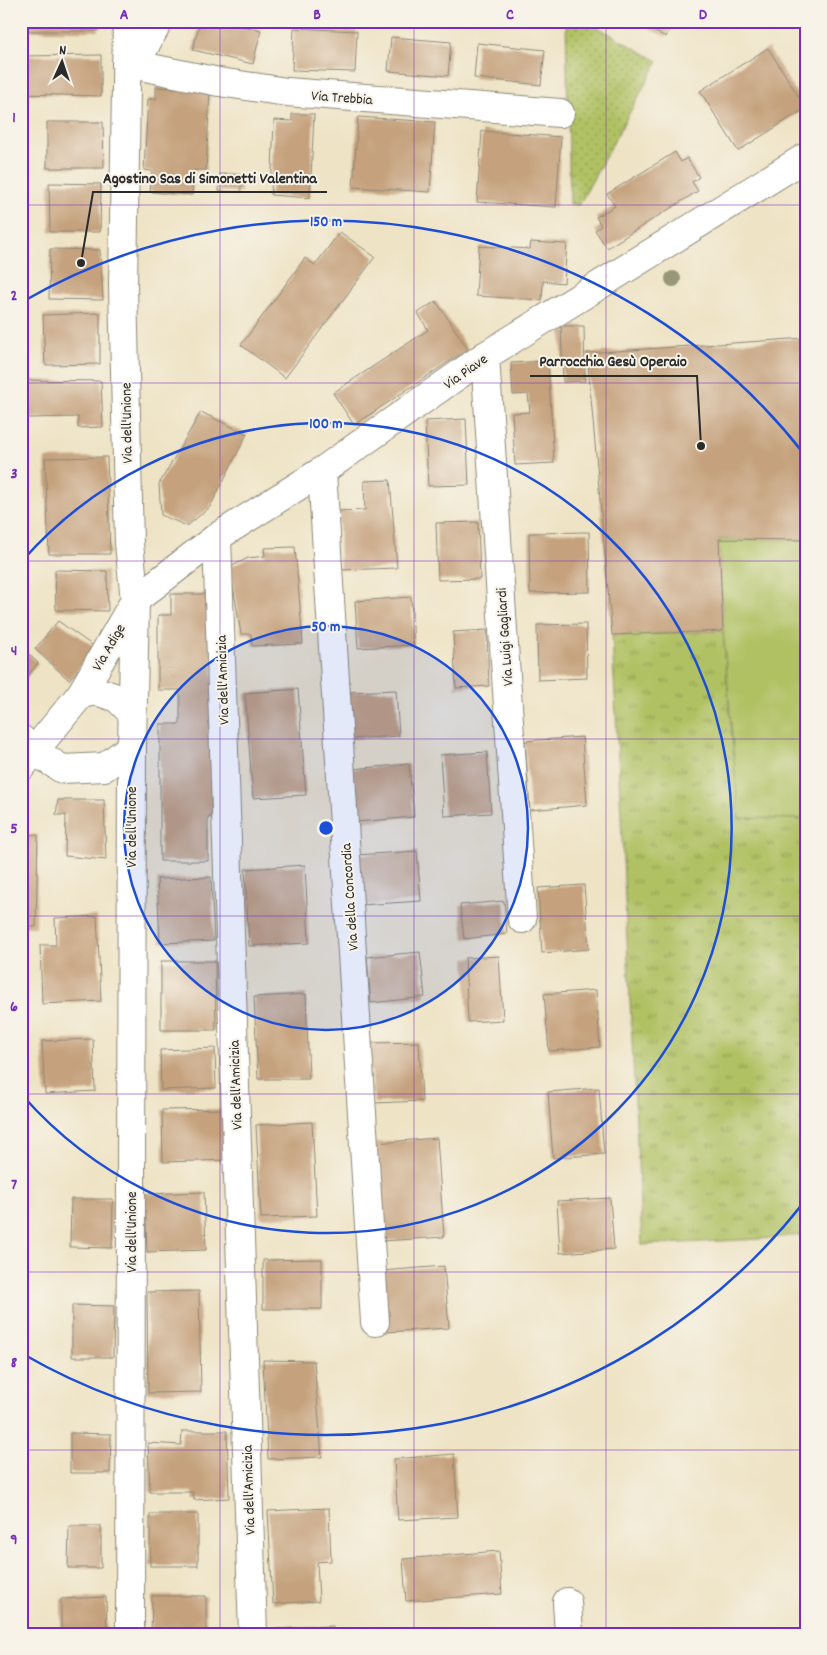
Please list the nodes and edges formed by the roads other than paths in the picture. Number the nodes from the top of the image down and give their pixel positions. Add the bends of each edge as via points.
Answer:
1 (127, 21) edge
2 (159, 21) edge
3 (131, 64) junction
4 (560, 113) dead end
5 (806, 157) edge
6 (486, 356) junction
7 (322, 472) junction
8 (217, 537) junction
9 (135, 600) junction
10 (81, 694) junction
11 (132, 713) junction
12 (132, 746) junction
13 (26, 753) edge
14 (522, 919) dead end
15 (375, 1322) dead end
16 (567, 1602) dead end
17 (130, 1634) edge
18 (253, 1634) edge
19 (569, 1634) edge

1 - 3 street, Via dell'Unione
2 - 3 street
3 - 4 street, Via Trebbia via 295,93
3 - 9 street, Via dell'Unione via 123,286 129,544
5 - 6 street, Via Piave
6 - 7 street, Via Piave
6 - 14 street, Via Luigi Gagliardi
7 - 8 street, Via Piave
7 - 15 street, Via della Concordia
8 - 9 street, Via Piave
8 - 18 street, Via dell'Amicizia
9 - 10 street, Via Adige
9 - 11 street, Via dell'Unione
10 - 11 street, Via Adige via 96,692 117,698
10 - 13 street, Via Adige
11 - 12 street, Via dell'Unione
12 - 13 street via 105,767 62,769
12 - 17 street, Via dell'Unione
16 - 19 street

